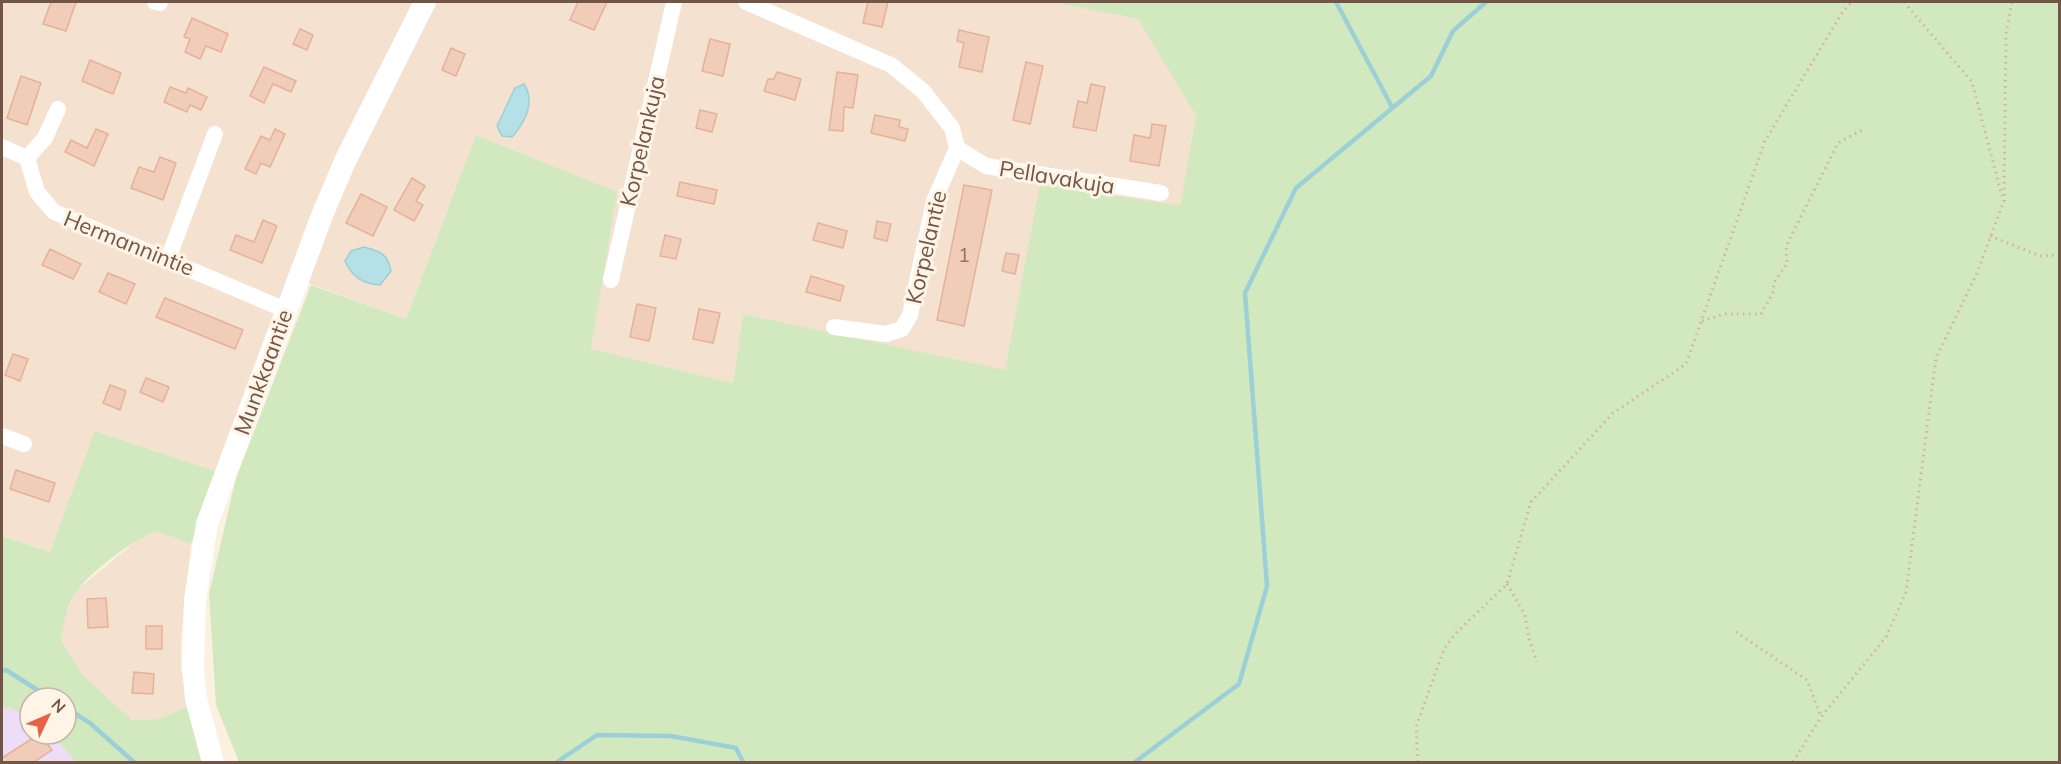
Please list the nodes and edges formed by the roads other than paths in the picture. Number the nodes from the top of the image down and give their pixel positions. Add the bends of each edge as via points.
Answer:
1 (425, 2) edge
2 (674, 2) edge
3 (746, 2) edge
4 (58, 109) dead end
5 (215, 134) dead end
6 (2, 147) edge
7 (957, 148) junction
8 (27, 159) junction
9 (1161, 193) dead end
10 (168, 259) junction
11 (611, 280) dead end
12 (286, 310) junction
13 (834, 327) dead end
14 (2, 436) edge
15 (24, 444) dead end
16 (213, 762) edge

1 - 12 street, Munkkaantie via 346,159
2 - 11 street, Korpelankuja
3 - 7 street via 891,64 923,91 952,128
4 - 8 street via 45,138
5 - 10 street
6 - 8 street
7 - 9 street, Pellavakuja via 986,166
7 - 13 street, Korpelantie via 934,201 910,315 902,330 886,334
8 - 10 street, Hermannintie via 37,192 54,212
10 - 12 street, Hermannintie
12 - 16 street, Munkkaantie via 207,524 202,549 195,600 193,667 198,708
14 - 15 street

